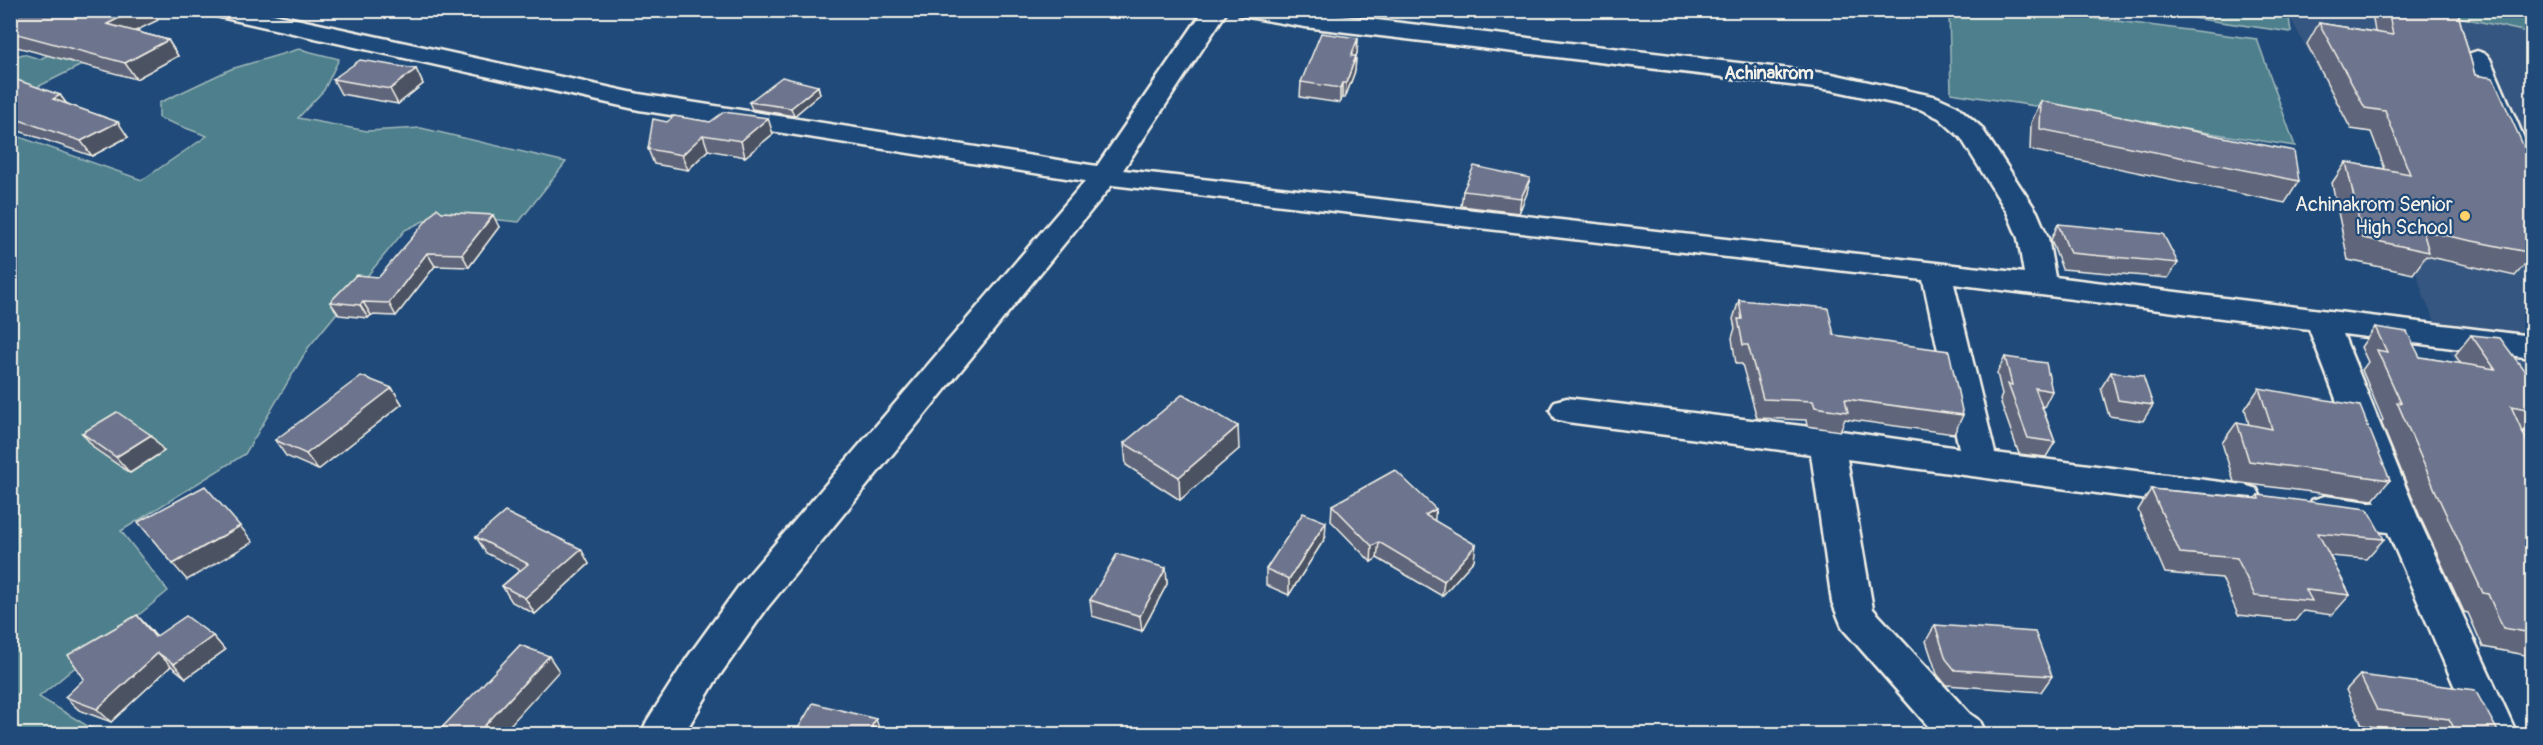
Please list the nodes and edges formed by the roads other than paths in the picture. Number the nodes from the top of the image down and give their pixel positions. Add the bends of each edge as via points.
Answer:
1 (1216, 10) edge
2 (1248, 10) edge
3 (224, 11) edge
4 (2477, 59) dead end
5 (1105, 176) junction
6 (2532, 189) edge
7 (1936, 272) junction
8 (2041, 285) junction
9 (2321, 320) junction
10 (2532, 347) edge
11 (1567, 410) dead end
12 (1827, 442) junction
13 (1980, 465) junction
14 (2401, 520) junction
15 (662, 735) edge
16 (1965, 735) edge
17 (2496, 735) edge

1 - 5 street
2 - 8 street via 1832,82 1928,103 1948,112 1971,133 2022,212 2033,238
3 - 5 street via 639,102
4 - 6 street
5 - 7 street
5 - 15 street via 753,597 701,670
7 - 8 street
7 - 13 street
8 - 9 street
9 - 10 street
9 - 14 street
11 - 12 street
12 - 13 street
12 - 16 street via 1851,602 1857,618
13 - 14 street
14 - 17 street

